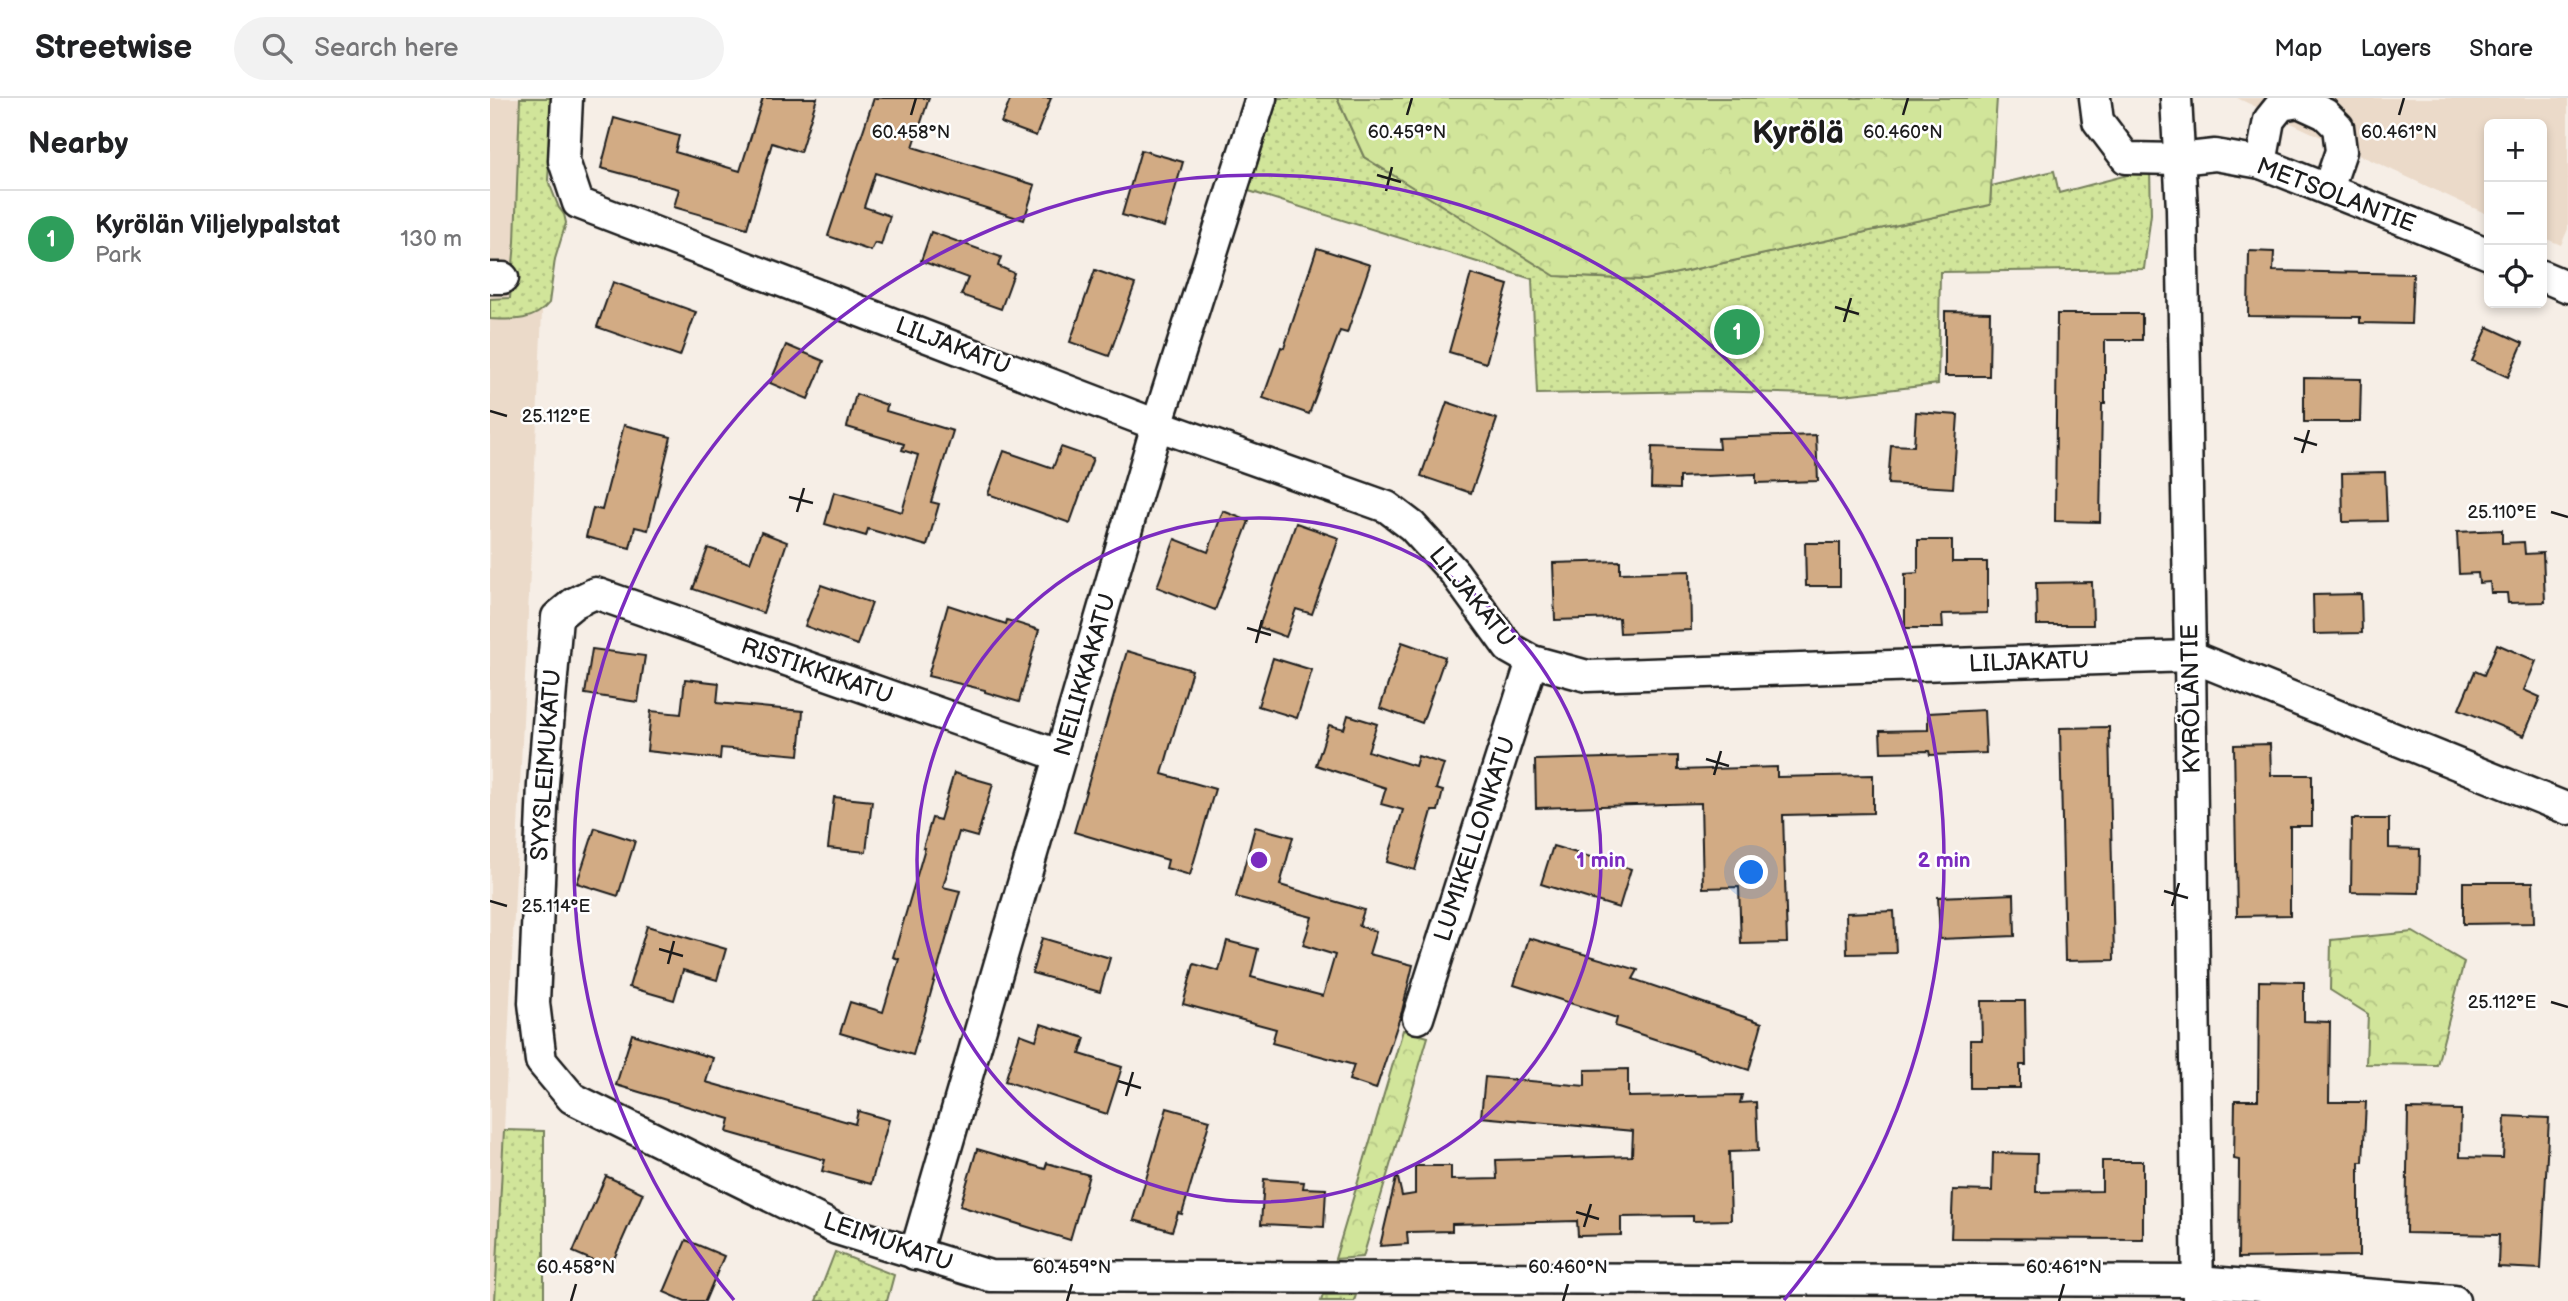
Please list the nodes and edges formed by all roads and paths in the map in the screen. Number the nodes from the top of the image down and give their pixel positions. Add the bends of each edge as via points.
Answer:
1 (567, 98) edge
2 (1261, 98) edge
3 (2095, 98) edge
4 (2176, 98) edge
5 (2179, 159) junction
6 (2261, 163) junction
7 (2328, 189) junction
8 (2484, 252) edge
9 (2547, 278) edge
10 (2568, 287) edge
11 (1157, 425) junction
12 (574, 603) joint
13 (2190, 656) junction
14 (1532, 661) junction
15 (1061, 756) junction
16 (2568, 809) edge
17 (1418, 1018) dead end
18 (541, 1061) joint
19 (915, 1254) junction
20 (1794, 1289) edge
21 (2198, 1291) edge
22 (2454, 1301) edge

1 - 11 street, LILJAKATU via 564,161 578,203
2 - 11 street, NEILIKKAKATU
3 - 5 street, METSOLANTIE via 2098,121 2126,158
4 - 5 street, KYRÖLÄNTIE
5 - 6 street, METSOLANTIE via 2215,155
5 - 13 street, KYRÖLÄNTIE
6 - 7 street, METSOLANTIE
6 - 7 street via 2269,120 2281,105 2299,102 2325,114 2338,127 2341,151
7 - 8 street, METSOLANTIE
9 - 10 street
11 - 14 street, LILJAKATU via 1387,507 1412,526 1454,572 1509,648
11 - 15 street, NEILIKKAKATU
12 - 15 street, RISTIKKIKATU via 595,593
12 - 18 street, SYYSLEIMUKATU via 557,617 543,784 534,1003
13 - 14 street, LILJAKATU via 1587,676
13 - 16 street, LILJAKATU
13 - 21 street, KYRÖLÄNTIE
14 - 17 street, LUMIKELLONKATU
15 - 19 street, NEILIKKAKATU
18 - 19 street, LEIMUKATU via 572,1098 837,1229
19 - 20 street, LEIMUKATU via 990,1276
20 - 21 street, LEIMUKATU
21 - 22 street, LEIMUKATU

